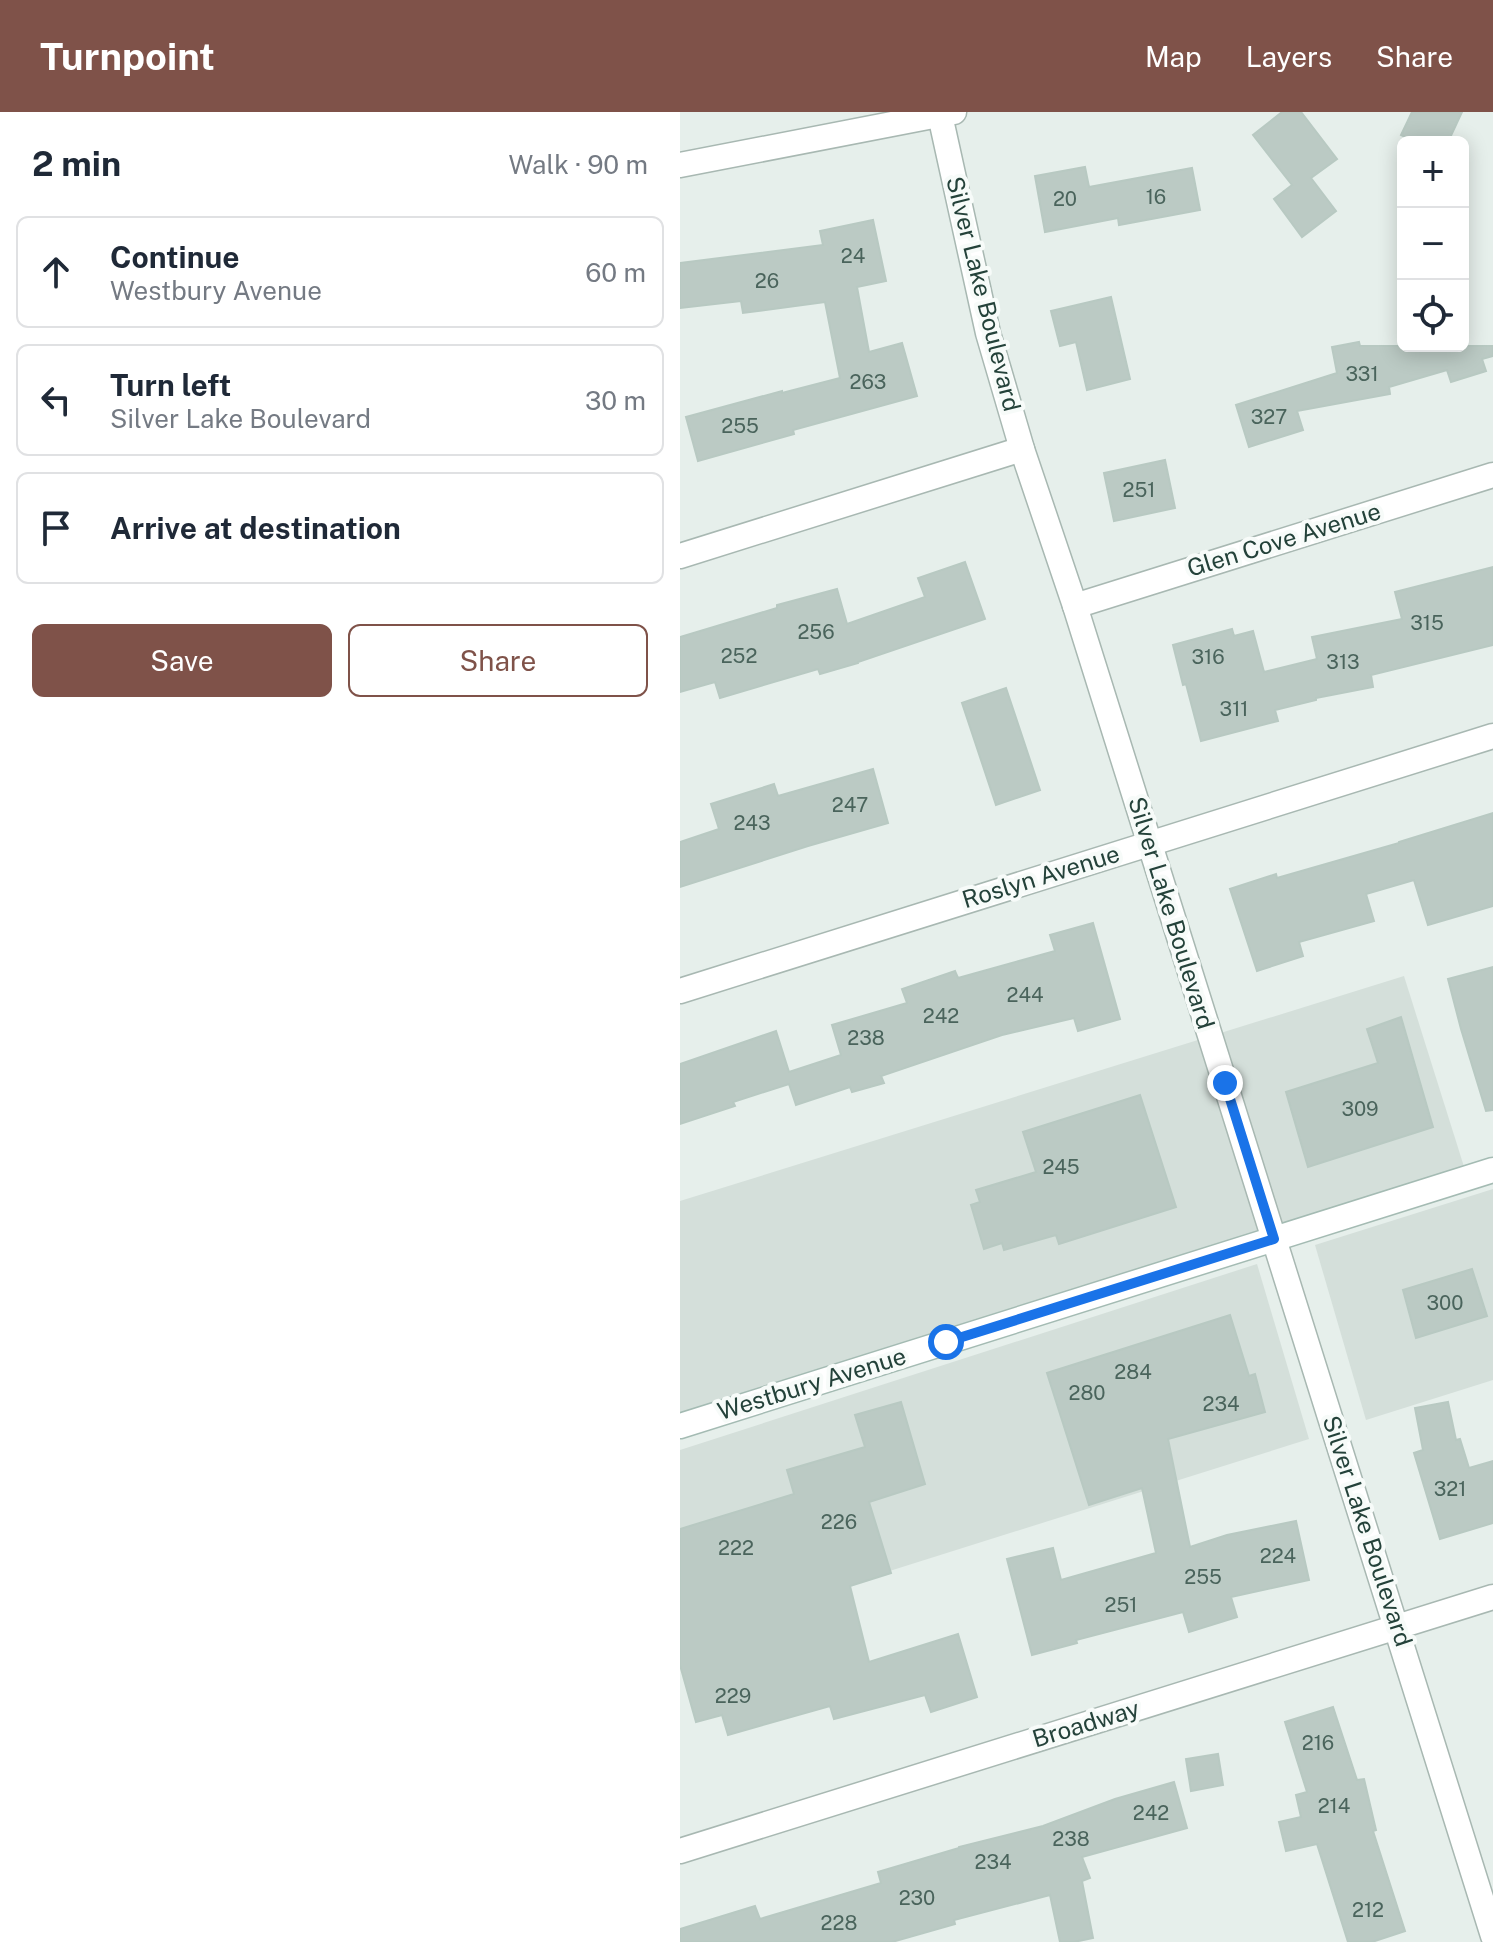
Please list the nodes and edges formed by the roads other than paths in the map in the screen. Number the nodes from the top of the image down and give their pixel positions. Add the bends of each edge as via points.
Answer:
1 (948, 114) edge
2 (680, 165) edge
3 (1022, 449) junction
4 (1493, 475) edge
5 (680, 556) edge
6 (1075, 606) junction
7 (1493, 736) edge
8 (1149, 843) junction
9 (680, 991) edge
10 (1493, 1170) edge
11 (1274, 1239) junction
12 (680, 1426) edge
13 (1493, 1597) edge
14 (1397, 1628) junction
15 (680, 1851) edge
16 (1493, 1936) edge

1 - 2 street
1 - 3 street, Silver Lake Boulevard via 988,333
3 - 5 street
3 - 6 street, Silver Lake Boulevard
4 - 6 street, Glen Cove Avenue
6 - 8 street, Silver Lake Boulevard
7 - 8 street, Roslyn Avenue
8 - 9 street, Roslyn Avenue
8 - 11 street, Silver Lake Boulevard
10 - 11 street, Westbury Avenue
11 - 12 street, Westbury Avenue
11 - 14 street, Silver Lake Boulevard
13 - 14 street, Broadway
14 - 15 street, Broadway
14 - 16 street, Silver Lake Boulevard

